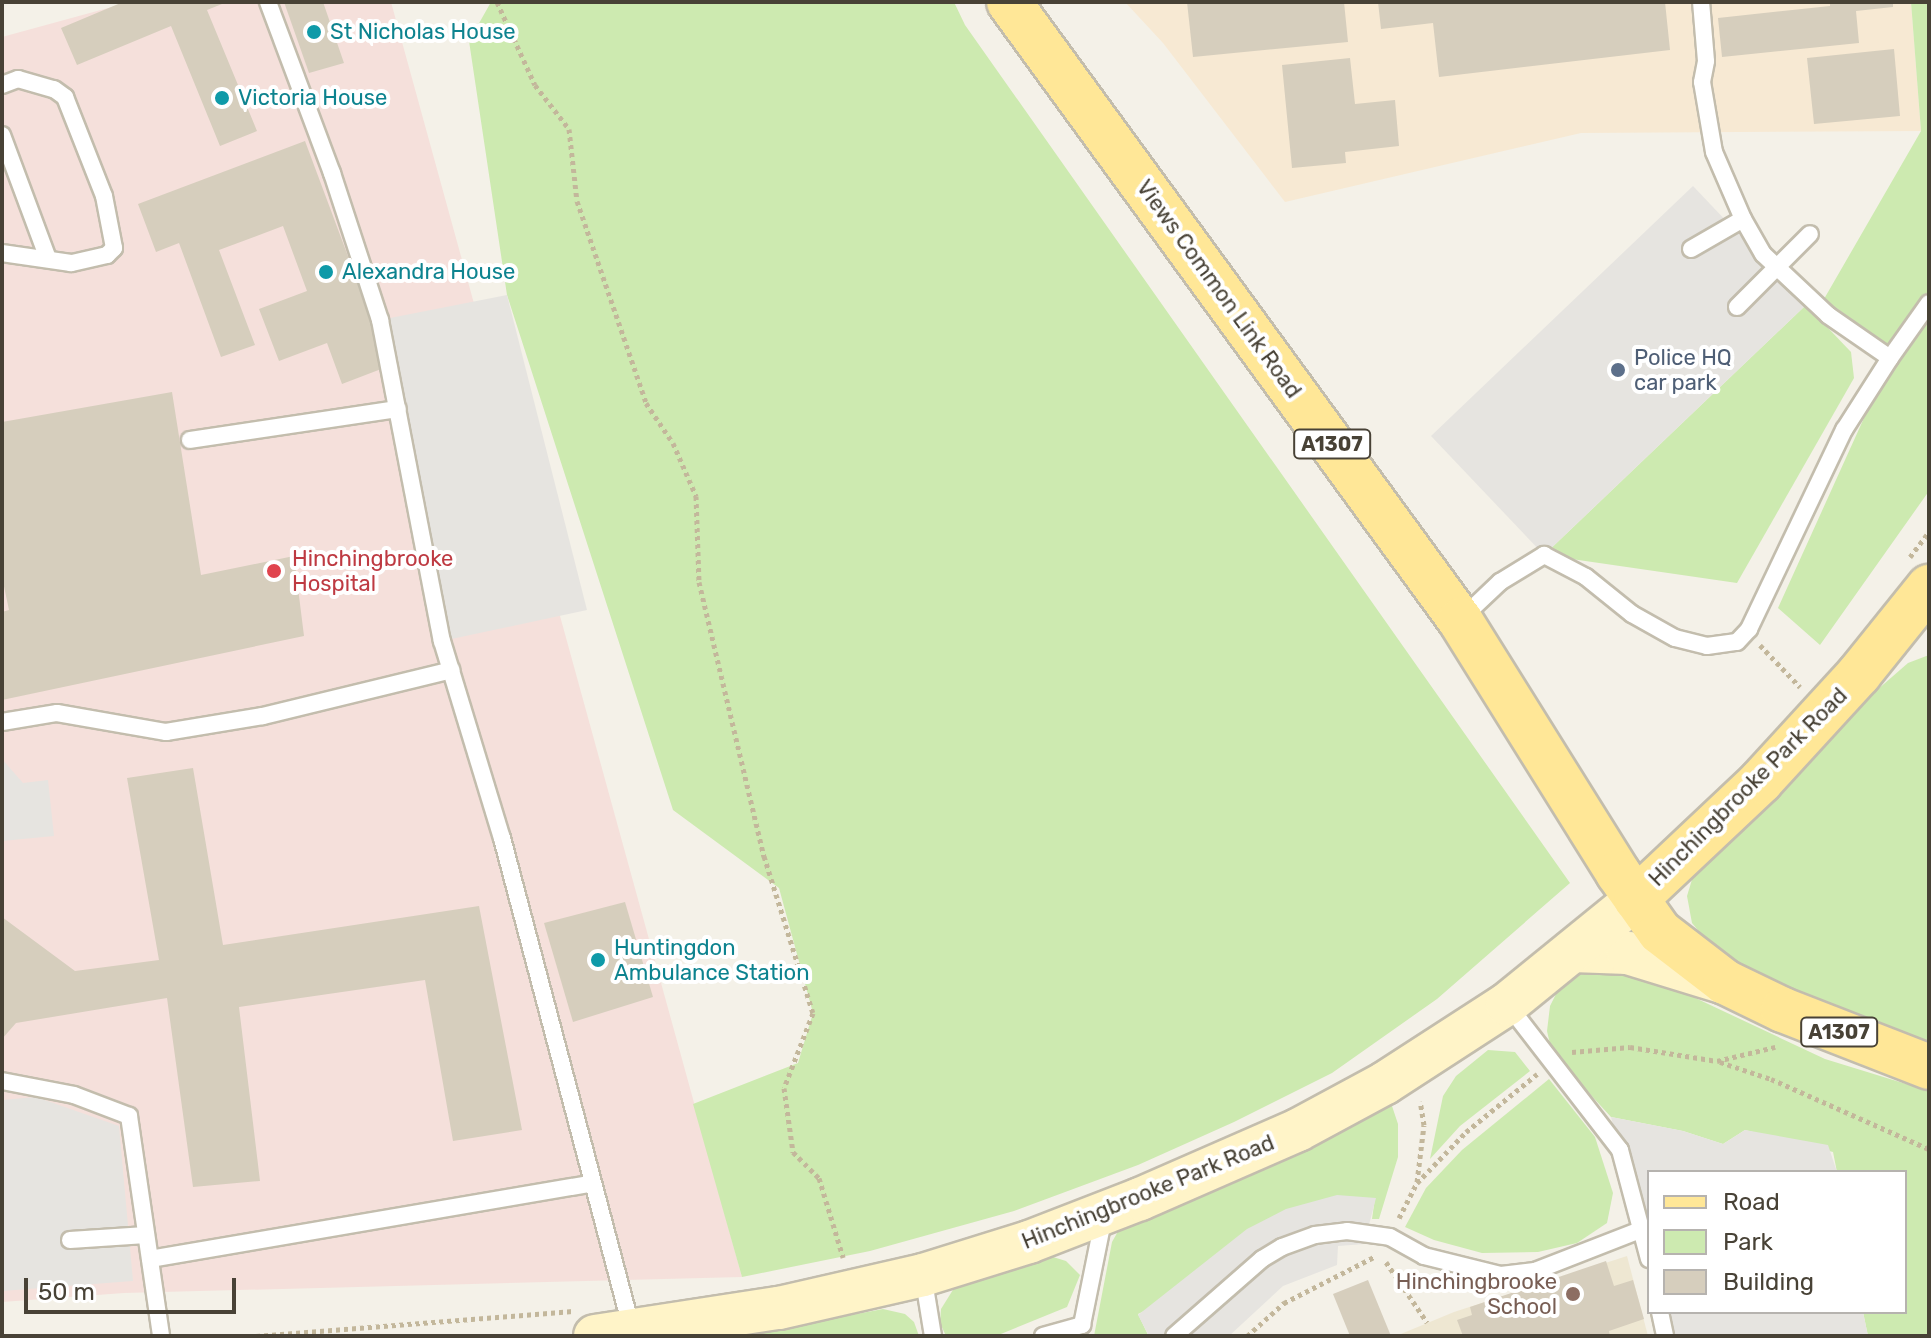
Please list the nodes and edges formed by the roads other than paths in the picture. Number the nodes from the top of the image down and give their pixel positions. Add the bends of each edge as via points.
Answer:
1 (268, 2) edge
2 (1009, 2) edge
3 (1701, 2) edge
4 (2, 85) edge
5 (2, 135) edge
6 (1743, 219) junction
7 (1810, 234) dead end
8 (1691, 249) dead end
9 (2, 253) edge
10 (48, 259) junction
11 (1778, 269) junction
12 (1929, 303) edge
13 (1737, 307) dead end
14 (1890, 358) junction
15 (398, 409) junction
16 (190, 440) dead end
17 (1915, 578) edge
18 (1460, 620) junction
19 (1929, 637) edge
20 (451, 670) junction
21 (1859, 674) junction
22 (2, 722) edge
23 (1636, 899) junction
24 (1573, 951) junction
25 (1725, 982) junction
26 (1507, 1004) junction
27 (1929, 1067) edge
28 (2, 1081) edge
29 (593, 1183) junction
30 (1104, 1214) junction
31 (1643, 1229) junction
32 (146, 1235) junction
33 (70, 1240) dead end
34 (1647, 1249) edge
35 (150, 1259) junction
36 (923, 1275) junction
37 (1660, 1314) edge
38 (618, 1325) edge
39 (1081, 1330) edge
40 (161, 1336) edge
41 (933, 1336) edge
42 (1043, 1336) edge
43 (1174, 1336) edge
44 (1665, 1336) edge

1 - 15 lane via 380,320
2 - 18 main road, Views Common Link Road / A1307
3 - 6 lane via 1706,61 1702,82 1714,152
4 - 10 lane via 18,79 65,97 104,196 114,248 107,255 71,263
5 - 10 lane
6 - 8 lane
6 - 11 lane
7 - 11 lane
9 - 10 lane
11 - 13 lane
11 - 14 lane via 1828,315
12 - 14 lane
14 - 18 lane via 1844,430 1749,629 1737,642 1707,646 1675,638 1544,555 1500,582
15 - 16 lane
15 - 20 lane
17 - 21 main road, Hinchingbrooke Park Road
18 - 23 main road, Views Common Link Road / A1307
19 - 21 main road
20 - 22 lane via 263,716 166,732 57,713
20 - 29 lane via 502,838
21 - 23 main road, Hinchingbrooke Park Road via 1761,781
23 - 24 street, Hinchingbrooke Park Road
23 - 25 main road, Hinchingbrooke Park Road / A1307 via 1660,932
24 - 25 street via 1628,953
24 - 26 street, Hinchingbrooke Park Road
25 - 27 main road, Hinchingbrooke Park Road / A1307
26 - 30 street, Hinchingbrooke Park Road via 1405,1071 1298,1130
26 - 31 lane via 1620,1150
28 - 32 lane via 74,1095 129,1116
29 - 35 lane
29 - 38 lane
30 - 36 street, Hinchingbrooke Park Road
30 - 39 lane
31 - 34 lane
31 - 43 lane via 1535,1271 1501,1275 1424,1256 1390,1237 1347,1231 1315,1235 1262,1259
32 - 33 lane
32 - 35 lane
35 - 40 lane
36 - 38 street, Hinchingbrooke Park Road via 779,1308
36 - 41 lane
37 - 44 lane
39 - 42 lane

